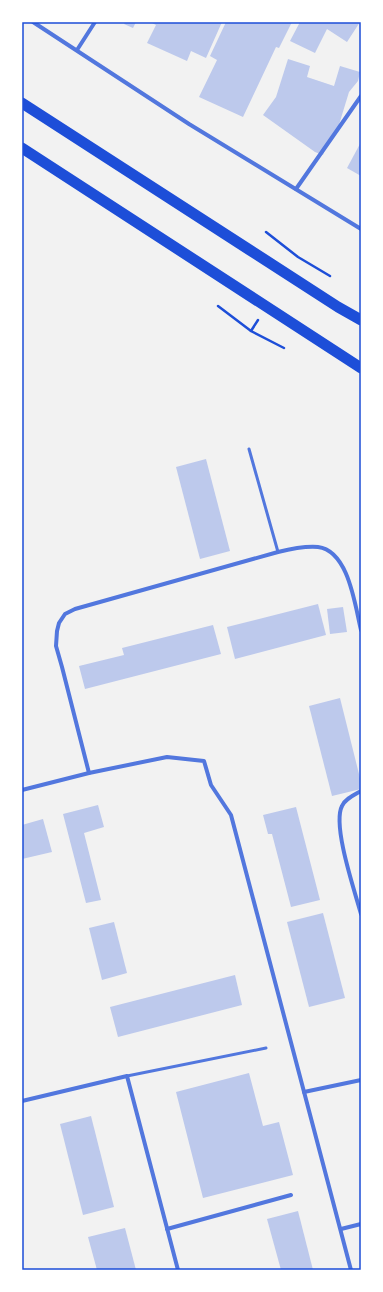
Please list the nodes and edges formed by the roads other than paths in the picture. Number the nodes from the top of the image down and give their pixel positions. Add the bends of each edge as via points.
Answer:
1 (33, 22) edge
2 (95, 22) edge
3 (77, 50) junction
4 (361, 96) edge
5 (22, 103) edge
6 (22, 148) edge
7 (296, 189) junction
8 (361, 229) edge
9 (361, 320) edge
10 (361, 368) edge
11 (250, 449) dead end
12 (278, 552) junction
13 (361, 630) edge
14 (89, 773) junction
15 (22, 790) edge
16 (361, 791) edge
17 (361, 914) edge
18 (266, 1048) dead end
19 (127, 1076) junction
20 (361, 1080) edge
21 (304, 1092) junction
22 (22, 1102) edge
23 (291, 1195) dead end
24 (361, 1224) edge
25 (167, 1229) junction
26 (340, 1229) junction
27 (178, 1270) edge
28 (352, 1270) edge

1 - 3 street
2 - 3 street
3 - 7 street via 189,124
4 - 7 street
5 - 9 highway
6 - 10 highway
7 - 8 street
11 - 12 lane
12 - 13 street via 318,547 329,550 340,561 349,583
12 - 14 street via 75,609 65,614 59,622 56,646
14 - 15 street
14 - 21 street via 167,757 204,761 211,784 231,815
16 - 17 street via 342,805 338,821
18 - 19 lane
19 - 22 street
19 - 25 street
20 - 21 street
21 - 26 street
23 - 25 street
24 - 26 street
25 - 27 street
26 - 28 street

